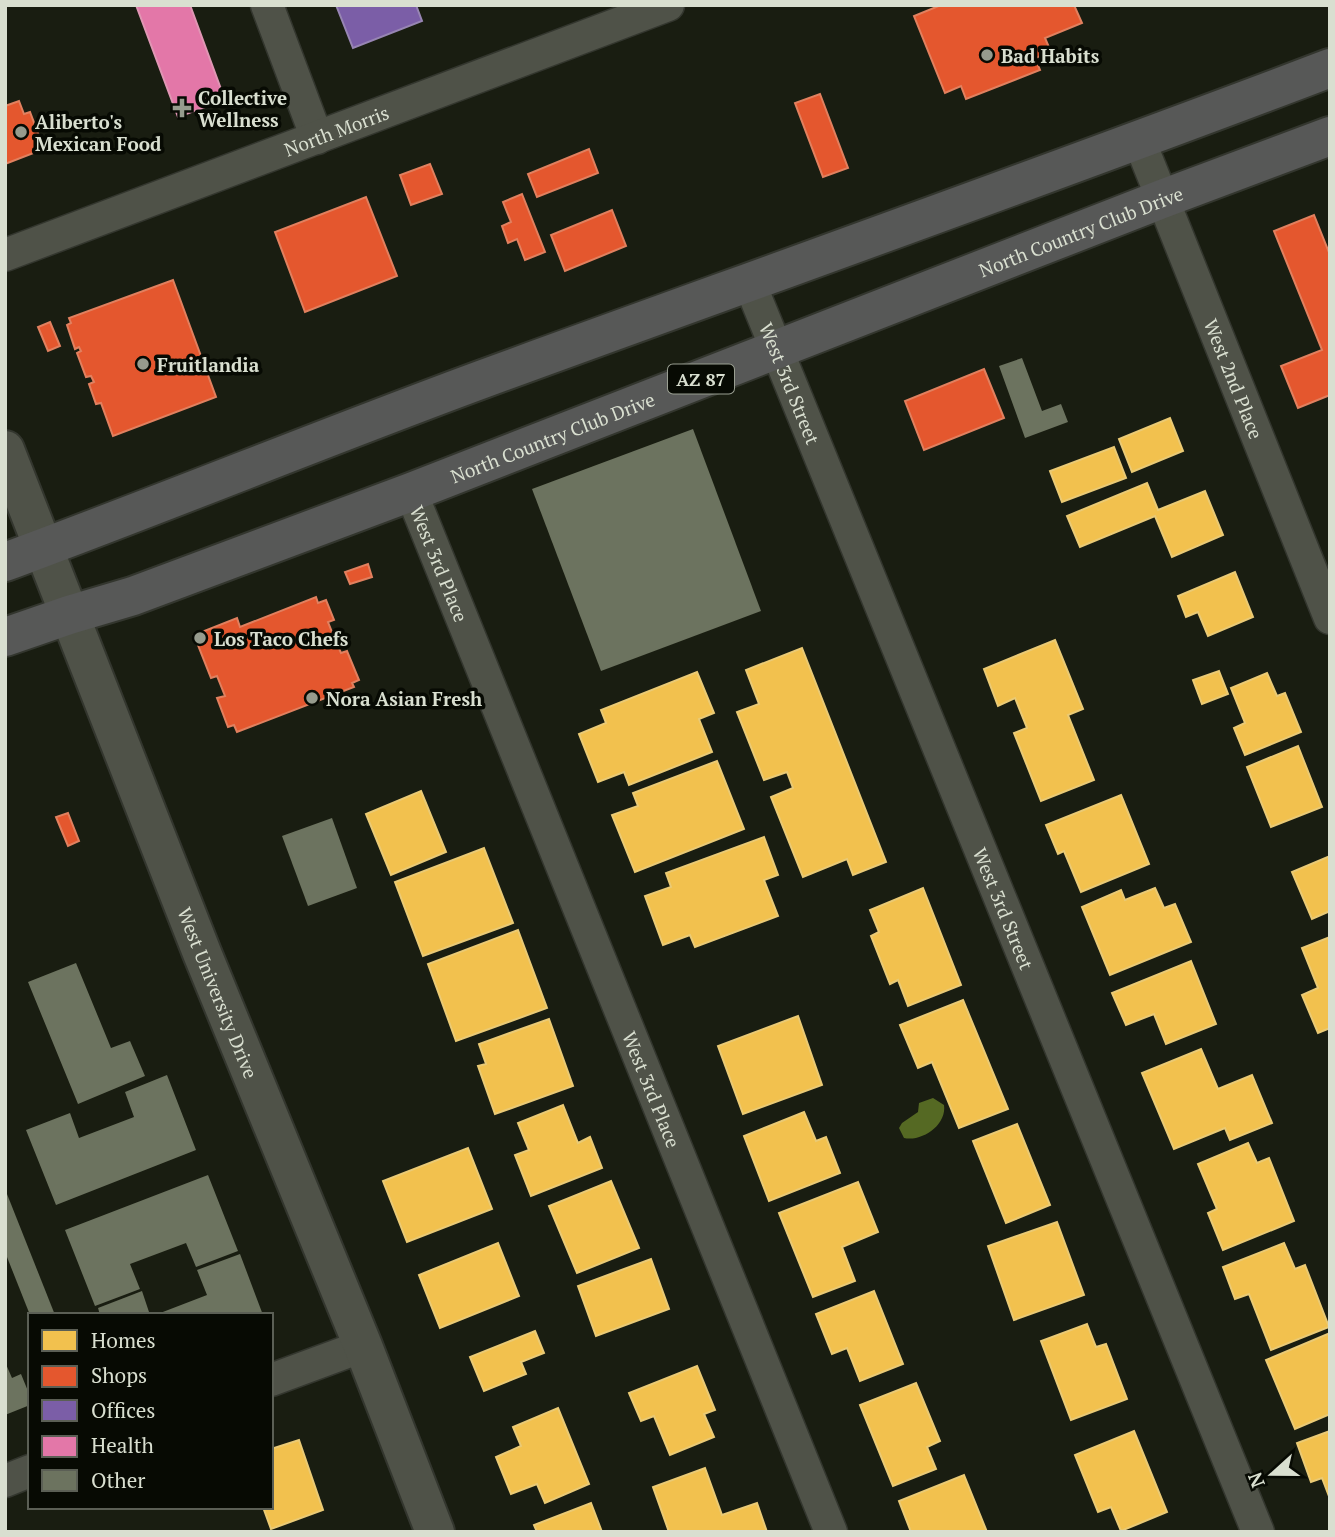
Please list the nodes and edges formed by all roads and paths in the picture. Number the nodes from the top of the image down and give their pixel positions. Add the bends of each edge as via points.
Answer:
1 (267, 5) edge
2 (668, 5) edge
3 (1330, 68) edge
4 (1330, 136) edge
5 (317, 138) junction
6 (1139, 140) junction
7 (1162, 199) junction
8 (5, 256) edge
9 (750, 284) junction
10 (777, 350) junction
11 (5, 450) edge
12 (411, 492) junction
13 (44, 548) junction
14 (5, 562) edge
15 (69, 615) junction
16 (1330, 618) edge
17 (5, 637) edge
18 (363, 1346) junction
19 (273, 1379) edge
20 (28, 1472) edge
21 (5, 1480) edge
22 (435, 1532) edge
23 (831, 1532) edge
24 (1258, 1532) edge

1 - 5 street
2 - 5 street, North Morris
3 - 6 main road
4 - 7 main road, North Country Club Drive / AZ 87
5 - 8 street, North Morris
6 - 7 street, West 2nd Place
6 - 9 main road
7 - 10 main road, North Country Club Drive / AZ 87
7 - 16 street, West 2nd Place
9 - 10 street, West 3rd Street
9 - 13 main road via 328,437
10 - 12 main road, North Country Club Drive / AZ 87
10 - 24 street, West 3rd Street
11 - 13 main road, West University Drive
12 - 15 main road, North Country Club Drive / AZ 87 via 133,597
12 - 23 street, West 3rd Place
13 - 14 main road
13 - 15 main road, West University Drive
15 - 17 main road, North Country Club Drive / AZ 87
15 - 18 main road, West University Drive
18 - 19 street
18 - 22 main road, West University Drive
20 - 21 street

